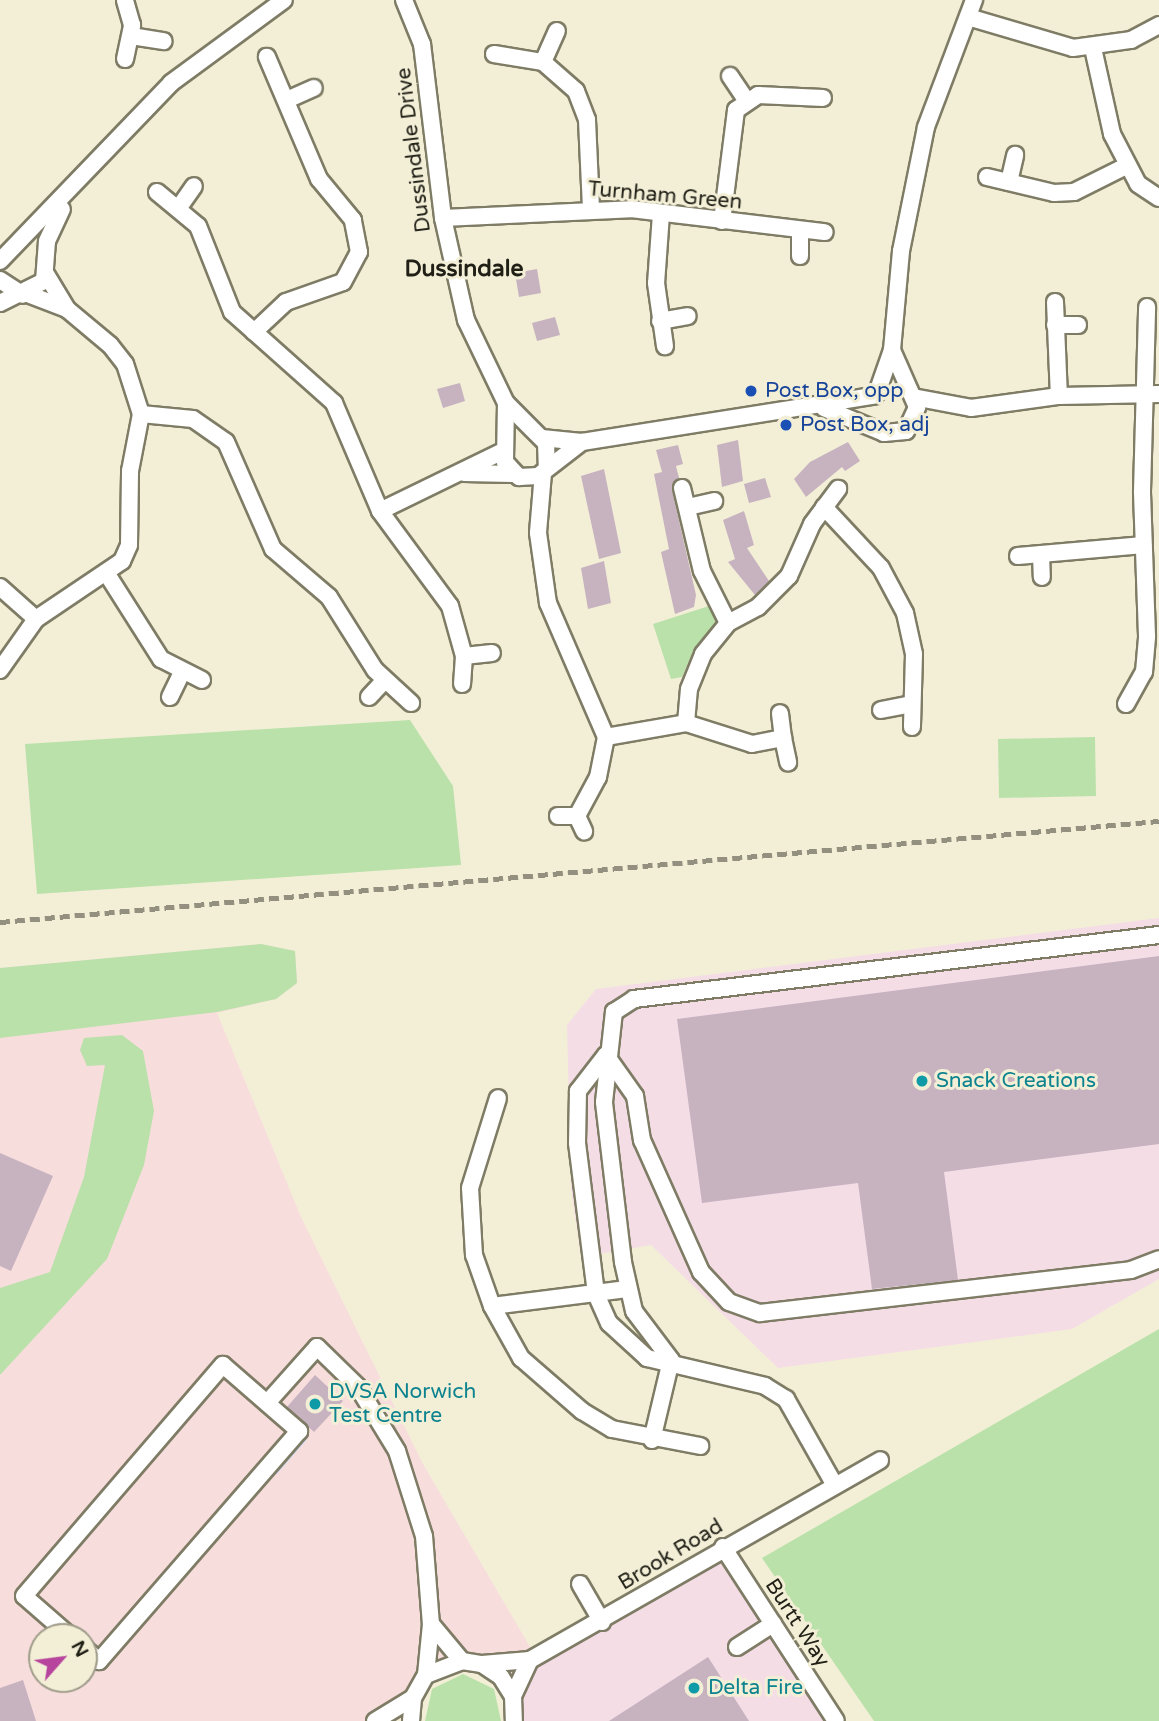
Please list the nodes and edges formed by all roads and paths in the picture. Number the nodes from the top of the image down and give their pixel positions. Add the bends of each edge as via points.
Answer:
1 (125, 0) edge
2 (284, 0) edge
3 (974, 0) edge
4 (403, 3) edge
5 (968, 17) junction
6 (1159, 25) edge
7 (556, 31) dead end
8 (131, 36) junction
9 (164, 41) dead end
10 (1093, 48) junction
11 (494, 54) dead end
12 (267, 57) dead end
13 (125, 60) dead end
14 (543, 62) junction
15 (730, 76) dead end
16 (314, 88) dead end
17 (823, 98) dead end
18 (289, 99) junction
19 (747, 100) junction
20 (1015, 155) dead end
21 (1126, 166) junction
22 (987, 177) dead end
23 (1009, 182) junction
24 (194, 186) dead end
25 (157, 192) dead end
26 (67, 197) junction
27 (1159, 198) edge
28 (180, 206) junction
29 (590, 208) junction
30 (661, 214) junction
31 (443, 218) junction
32 (722, 220) junction
33 (800, 231) junction
34 (825, 232) dead end
35 (11, 246) edge
36 (800, 256) dead end
37 (0, 261) edge
38 (46, 271) junction
39 (0, 280) edge
40 (26, 295) junction
41 (1055, 302) dead end
42 (0, 303) edge
43 (1147, 307) dead end
44 (67, 309) junction
45 (688, 316) dead end
46 (660, 321) junction
47 (1055, 325) junction
48 (1078, 326) dead end
49 (254, 332) junction
50 (665, 346) dead end
51 (892, 351) junction
52 (876, 394) junction
53 (911, 394) junction
54 (1152, 394) edge
55 (1059, 396) junction
56 (506, 403) junction
57 (824, 408) junction
58 (952, 408) junction
59 (141, 414) junction
60 (913, 424) junction
61 (875, 426) junction
62 (539, 436) junction
63 (582, 442) junction
64 (506, 448) junction
65 (545, 470) junction
66 (458, 473) junction
67 (516, 475) junction
68 (682, 488) dead end
69 (838, 489) dead end
70 (714, 501) dead end
71 (537, 503) junction
72 (688, 507) junction
73 (824, 507) junction
74 (380, 511) junction
75 (1144, 545) junction
76 (1041, 554) junction
77 (1018, 556) dead end
78 (107, 574) junction
79 (1042, 577) dead end
80 (0, 587) edge
81 (36, 619) junction
82 (728, 623) junction
83 (492, 653) dead end
84 (464, 656) junction
85 (0, 670) edge
86 (182, 672) junction
87 (202, 680) dead end
88 (385, 681) junction
89 (462, 684) dead end
90 (170, 697) dead end
91 (369, 697) dead end
92 (405, 698) dead end
93 (911, 704) junction
94 (1126, 704) dead end
95 (881, 710) dead end
96 (780, 713) dead end
97 (686, 723) junction
98 (912, 727) dead end
99 (606, 737) junction
100 (783, 738) junction
101 (788, 762) dead end
102 (558, 816) dead end
103 (577, 816) junction
104 (584, 831) dead end
105 (1159, 934) edge
106 (606, 1055) junction
107 (498, 1098) dead end
108 (1159, 1258) edge
109 (627, 1289) junction
110 (596, 1294) junction
111 (492, 1306) junction
112 (671, 1360) junction
113 (267, 1403) junction
114 (652, 1440) junction
115 (700, 1446) dead end
116 (880, 1460) dead end
117 (833, 1482) junction
118 (723, 1547) junction
119 (580, 1584) dead end
120 (602, 1622) junction
121 (55, 1623) edge
122 (430, 1624) junction
123 (773, 1624) junction
124 (737, 1647) dead end
125 (98, 1660) edge
126 (530, 1660) junction
127 (462, 1661) junction
128 (482, 1664) junction
129 (426, 1675) junction
130 (513, 1696) junction
131 (413, 1698) junction
132 (514, 1720) edge
133 (375, 1721) edge
134 (411, 1721) edge
135 (836, 1721) edge

1 - 8 street
2 - 26 street via 171,83
3 - 5 street
4 - 31 street, Dussindale Drive via 426,68
5 - 10 street via 1039,43
5 - 51 street via 926,127 901,251
6 - 10 street via 1131,40
7 - 14 street
8 - 9 street
8 - 13 street
10 - 21 street via 1101,101
11 - 14 street
12 - 18 street
14 - 29 street via 565,77 584,104
15 - 19 street
16 - 18 street
17 - 19 street via 771,94
18 - 49 street via 319,179 353,220 359,252 343,282 286,302
19 - 32 street via 732,123
20 - 23 street
21 - 23 street via 1074,192
21 - 27 street
22 - 23 street
24 - 28 street
25 - 28 street
26 - 35 street
26 - 38 street via 47,240
28 - 49 street via 206,242 224,298
29 - 30 street, Turnham Green
29 - 31 street, Turnham Green
30 - 32 street, Turnham Green
30 - 46 street
31 - 56 street, Dussindale Drive via 466,320
32 - 33 street, Turnham Green
33 - 34 street, Turnham Green
33 - 36 street
35 - 37 street
35 - 38 street via 41,255
38 - 40 street
38 - 44 street
39 - 40 street
40 - 42 street
40 - 44 street
41 - 47 street
43 - 54 street
44 - 59 street via 125,365
45 - 46 street
46 - 50 street
47 - 48 street
47 - 55 street
49 - 74 street via 334,403
51 - 52 street
51 - 53 street
52 - 53 street via 895,387
52 - 57 street
52 - 61 street via 869,410
53 - 58 street
53 - 60 street
54 - 55 street
54 - 75 street
55 - 58 street
56 - 62 street, Dussindale Drive
56 - 64 street, Dussindale Drive
57 - 61 street
57 - 63 street
58 - 60 street
59 - 78 street via 130,471 129,545
59 - 88 street via 193,419 226,443 273,549 344,614
60 - 61 street via 895,435
62 - 63 street
62 - 64 street via 519,434
62 - 65 street via 550,449
63 - 65 street
64 - 66 street
64 - 67 street, Dussindale Drive
65 - 67 street
65 - 71 street
66 - 67 street
66 - 74 street
67 - 71 street, Dussindale Drive
68 - 72 street
69 - 73 street
70 - 72 street
71 - 99 street via 552,618
72 - 82 street via 702,571
73 - 82 street via 789,576 758,607
73 - 93 street via 881,568 905,612 914,654
74 - 84 street via 450,607
75 - 76 street
75 - 94 street via 1144,672
76 - 77 street
76 - 79 street
78 - 81 street
78 - 86 street via 160,659
80 - 81 street
81 - 85 street
82 - 97 street via 695,669
83 - 84 street
84 - 89 street
86 - 87 street
86 - 90 street
88 - 91 street
88 - 92 street
93 - 95 street
93 - 98 street
96 - 100 street
97 - 99 street
97 - 100 street via 734,742
99 - 103 street via 598,777
100 - 101 street
102 - 103 street
103 - 104 street
105 - 106 street via 634,999 614,1012
106 - 108 street via 635,1097 642,1140 701,1272 729,1301 760,1313 1131,1270
106 - 109 street via 604,1102
106 - 110 street via 578,1091 578,1154
107 - 111 street via 471,1188 474,1255
109 - 110 street
109 - 112 street via 634,1311
110 - 111 street
110 - 112 street via 627,1346 646,1358
111 - 114 street via 522,1358 548,1385 612,1429
112 - 114 street
112 - 117 street via 765,1386 786,1399
113 - 121 street via 223,1365 24,1595
113 - 122 street via 317,1347 359,1387 397,1451 416,1502
113 - 125 street via 299,1431
114 - 115 street
116 - 117 street, Brook Road
117 - 118 street, Brook Road
118 - 120 street, Brook Road
118 - 123 street, Burtt Way
119 - 120 street
120 - 126 street, Brook Road
122 - 127 street
122 - 129 street
123 - 124 street
123 - 135 street, Burtt Way
126 - 128 street, Brook Road
126 - 130 street
127 - 128 street, Brook Road
127 - 129 street
128 - 130 street
129 - 131 street
130 - 132 street
131 - 133 street
131 - 134 street

